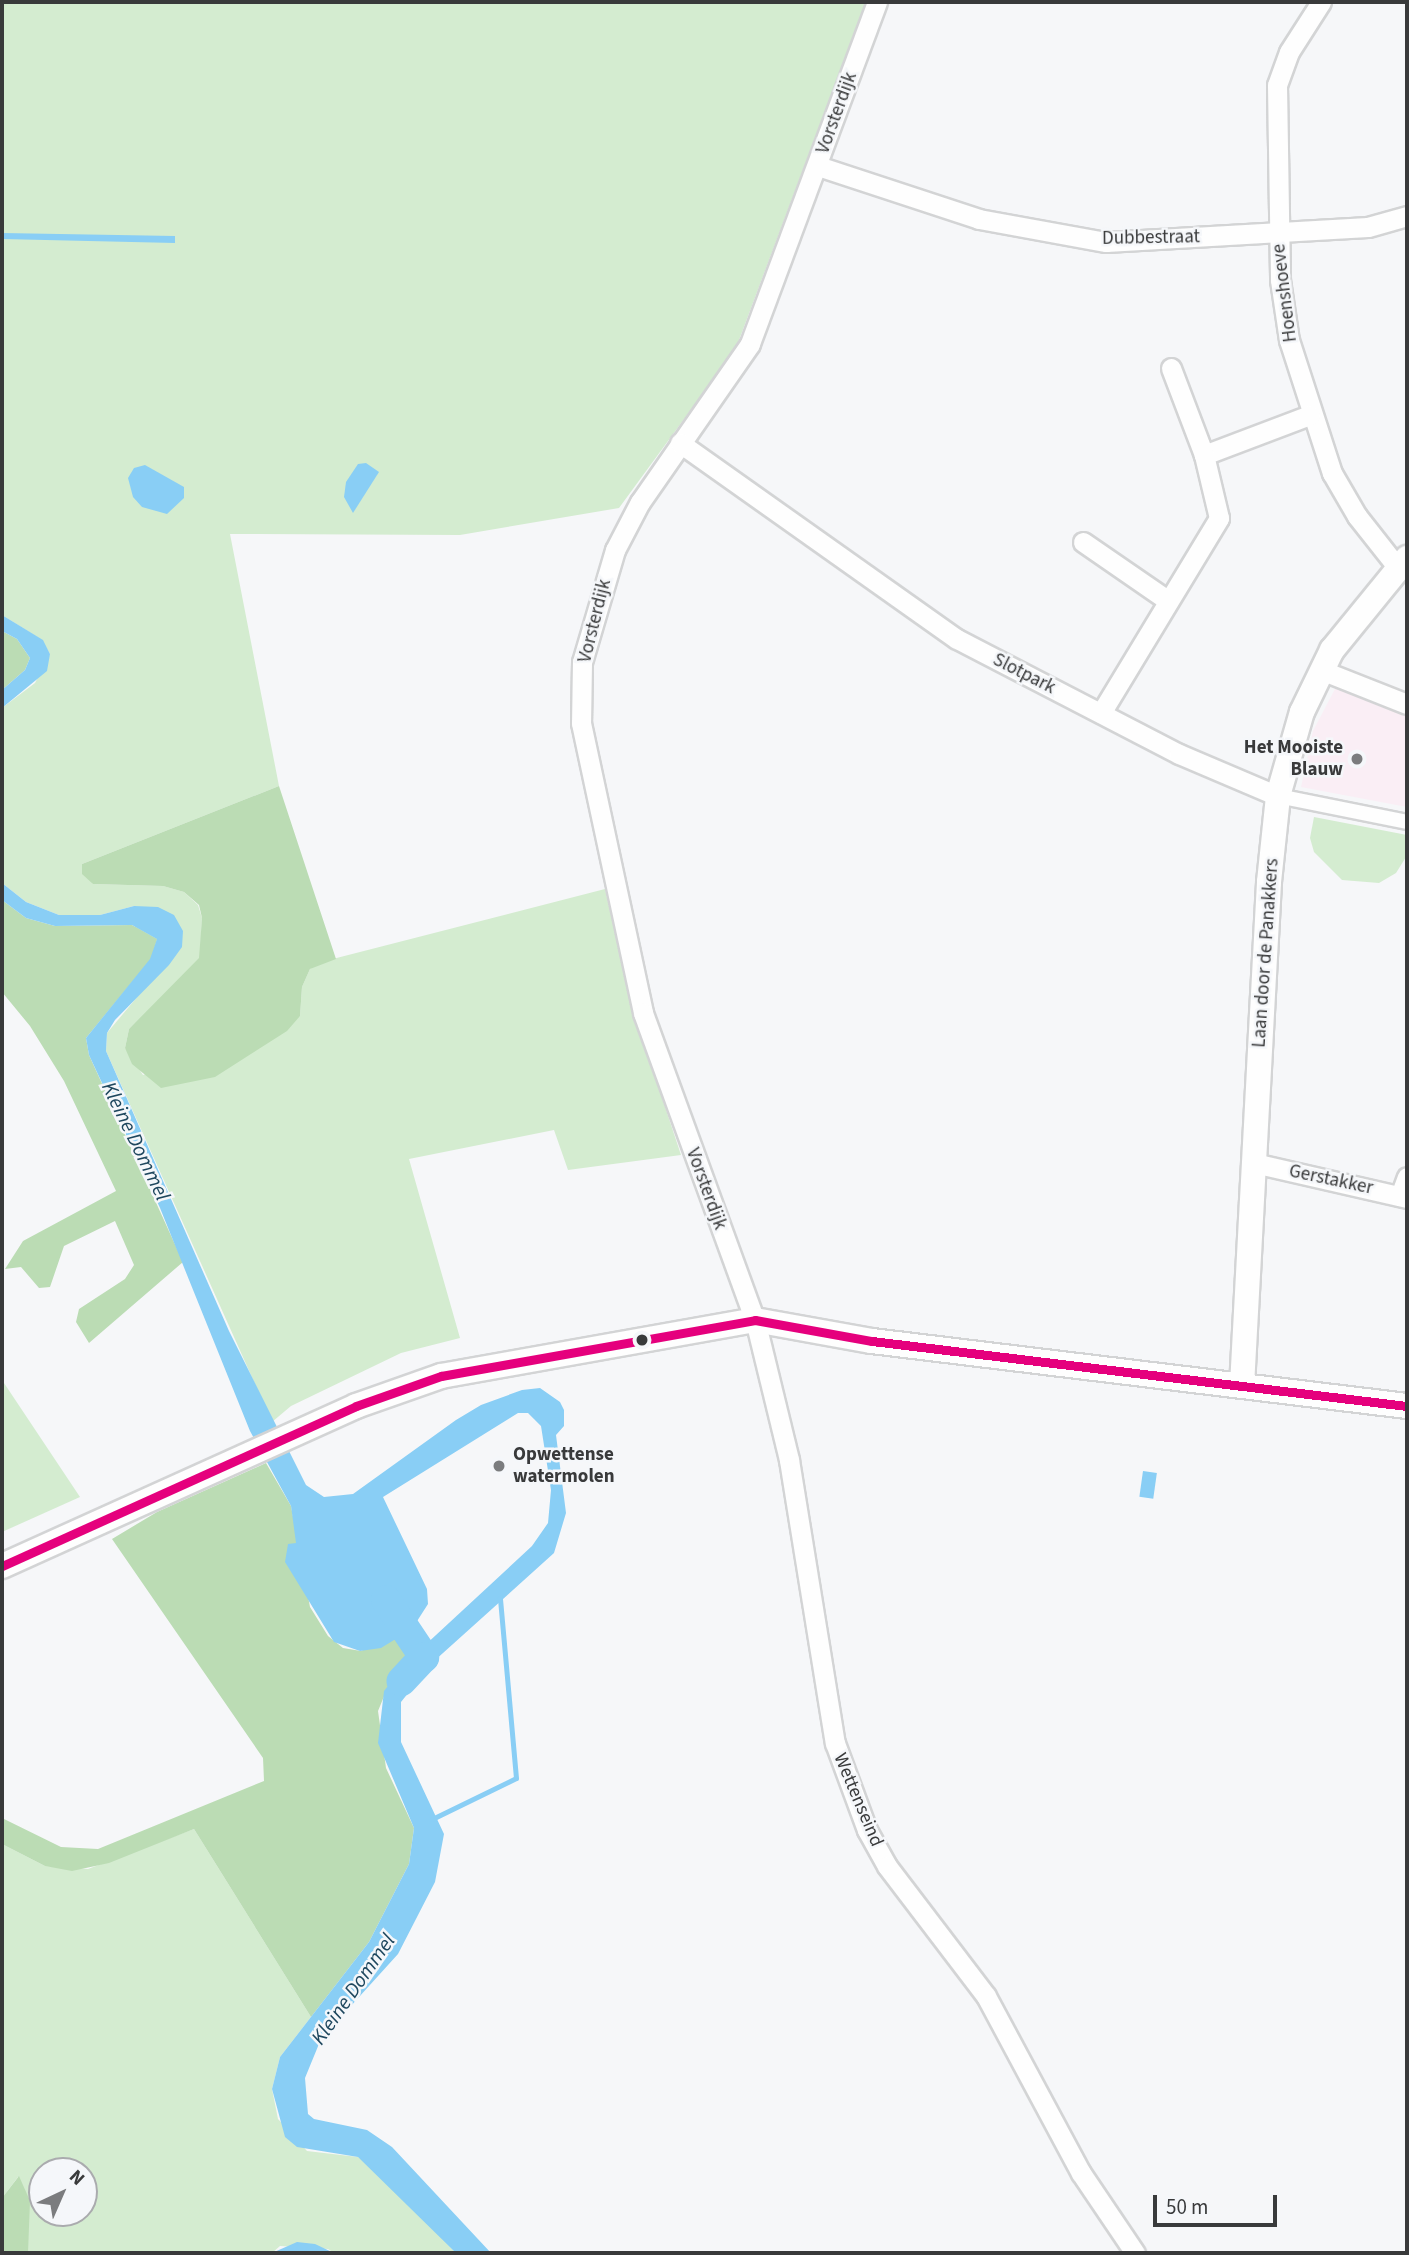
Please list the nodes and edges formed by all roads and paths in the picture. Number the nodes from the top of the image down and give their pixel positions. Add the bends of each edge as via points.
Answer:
1 (877, 2) edge
2 (1321, 2) edge
3 (818, 166) junction
4 (1407, 216) edge
5 (1278, 234) junction
6 (1171, 368) dead end
7 (1310, 415) junction
8 (680, 443) junction
9 (1204, 455) junction
10 (1083, 542) dead end
11 (1403, 563) edge
12 (1167, 600) junction
13 (1321, 670) junction
14 (1407, 704) edge
15 (1101, 713) junction
16 (1278, 796) junction
17 (1407, 822) edge
18 (1254, 1163) junction
19 (1407, 1177) edge
20 (1404, 1197) edge
21 (755, 1320) junction
22 (1242, 1386) junction
23 (1407, 1406) edge
24 (2, 1566) edge
25 (1135, 2253) edge

1 - 3 street, Vorsterdijk
2 - 5 street, Hoenshoeve via 1289,52 1277,85
3 - 5 street, Dubbestraat via 979,219 1105,242
3 - 8 street, Vorsterdijk via 750,344
4 - 5 street, Dubbestraat via 1368,227
5 - 7 street, Hoenshoeve via 1289,340
6 - 9 street
7 - 9 street
7 - 11 street, Hoenshoeve via 1332,473 1357,516
8 - 15 street, Slotpark via 957,639
8 - 21 street, Vorsterdijk via 615,550 582,662 581,723 643,1013
9 - 12 street via 1219,518
10 - 12 street
11 - 13 street, Laan door de Panakkers via 1343,633
12 - 15 street
13 - 14 street
13 - 16 street, Laan door de Panakkers via 1289,748
15 - 16 street, Slotpark via 1179,754
16 - 17 street, Slotpark
16 - 18 street, Laan door de Panakkers
18 - 20 street, Gerstakker
18 - 22 street, Laan door de Panakkers
19 - 20 street
21 - 22 street via 872,1341
21 - 24 street via 441,1376 272,1443
21 - 25 street, Wettenseind via 789,1460 835,1743 867,1830 887,1866 986,1996 1081,2174
22 - 23 street

